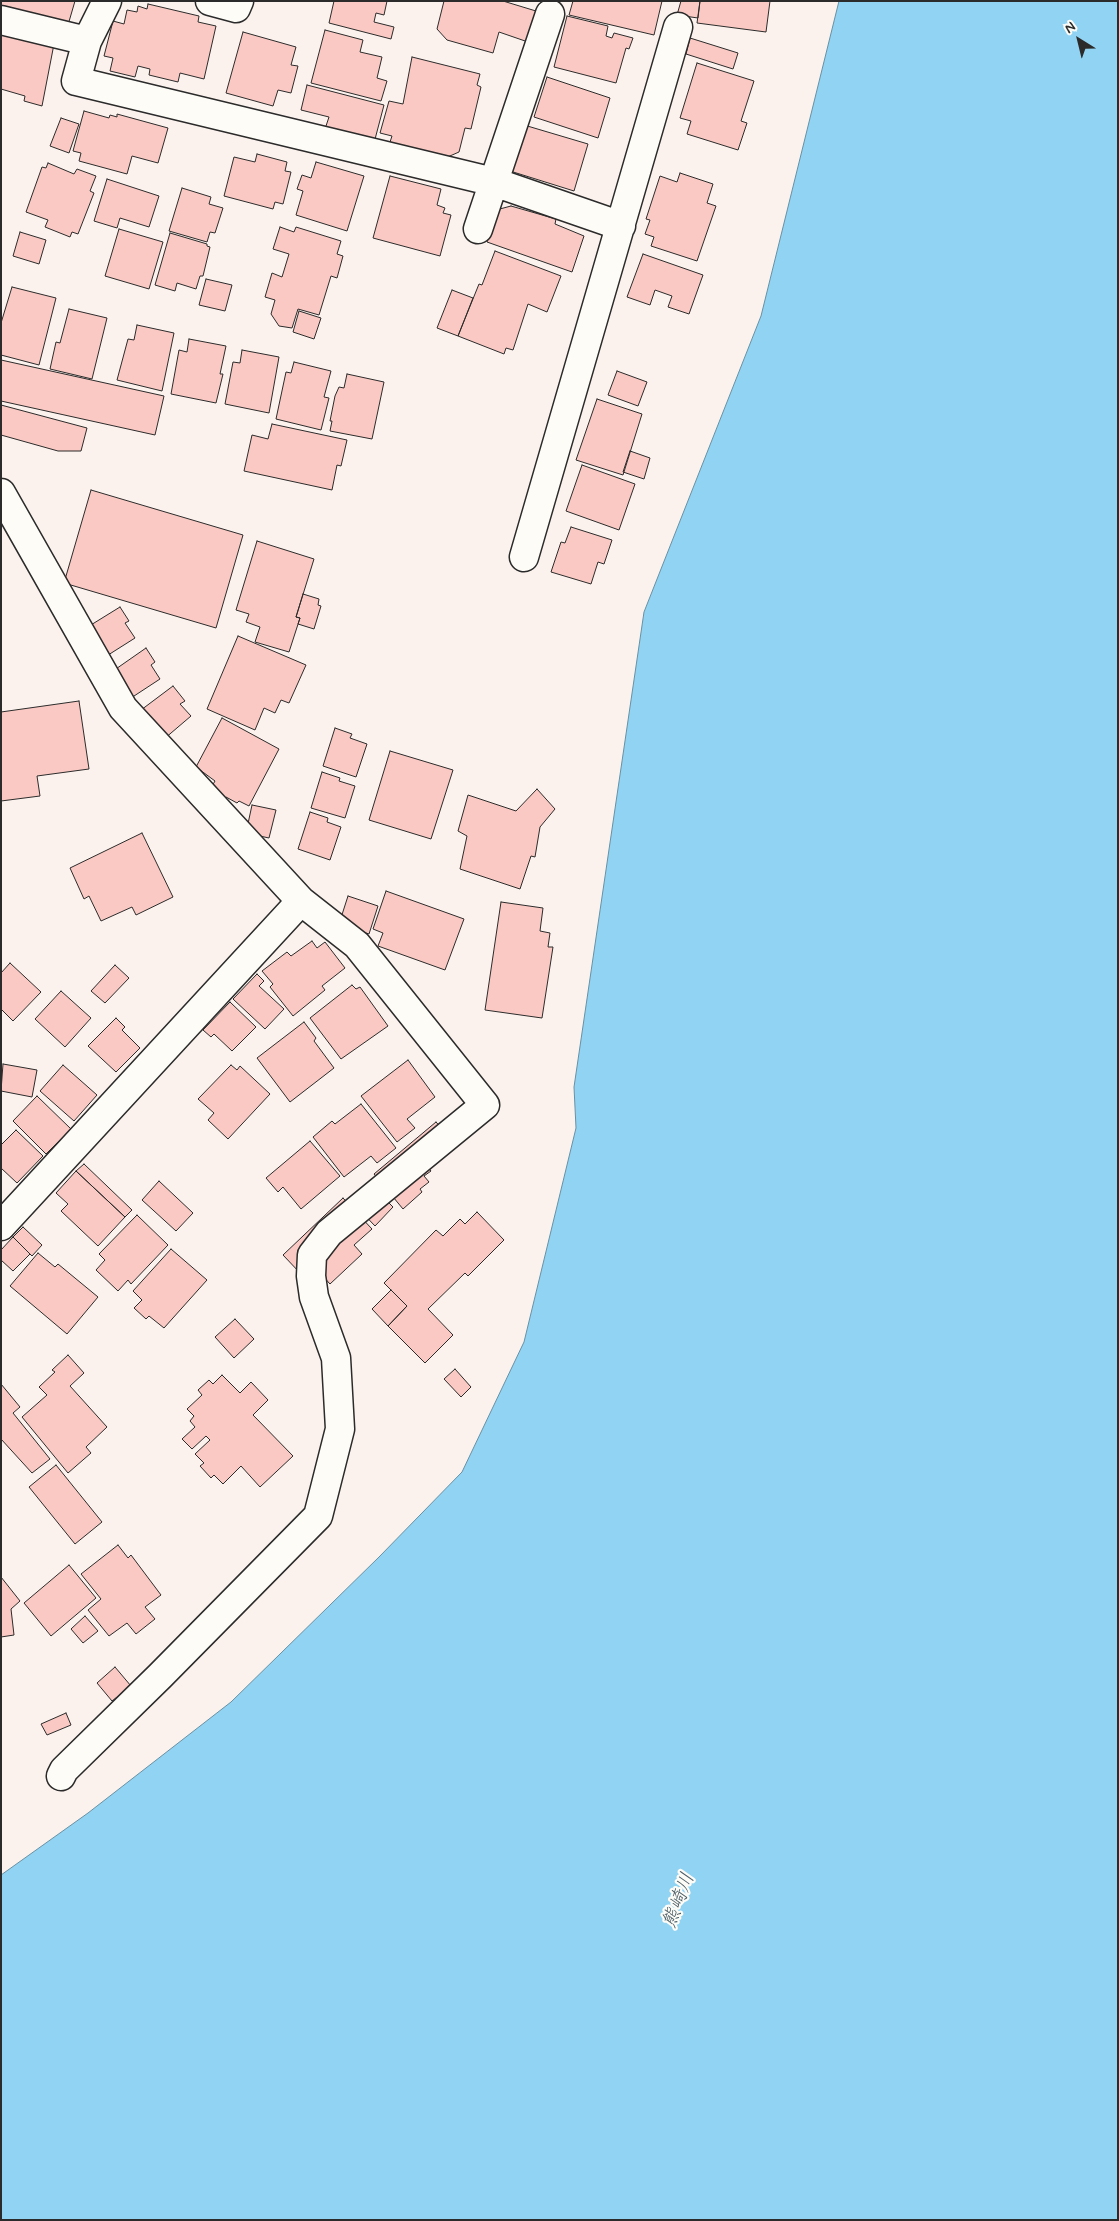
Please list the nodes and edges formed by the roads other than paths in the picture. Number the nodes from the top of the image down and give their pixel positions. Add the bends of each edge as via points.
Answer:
1 (107, 1) edge
2 (210, 1) edge
3 (239, 1) edge
4 (550, 14) dead end
5 (1, 20) edge
6 (678, 27) dead end
7 (87, 41) junction
8 (494, 182) junction
9 (621, 226) junction
10 (478, 229) dead end
11 (1, 493) edge
12 (524, 557) dead end
13 (301, 901) junction
14 (1, 1226) edge
15 (61, 1776) dead end

1 - 7 street
2 - 3 street via 236,8
4 - 8 street
5 - 7 street
6 - 9 street
7 - 8 street via 76,82
8 - 9 street
8 - 10 street
9 - 12 street
11 - 13 street via 123,708
13 - 14 street
13 - 15 street via 357,945 485,1105 329,1233 312,1255 314,1297 336,1358 340,1429 318,1516

